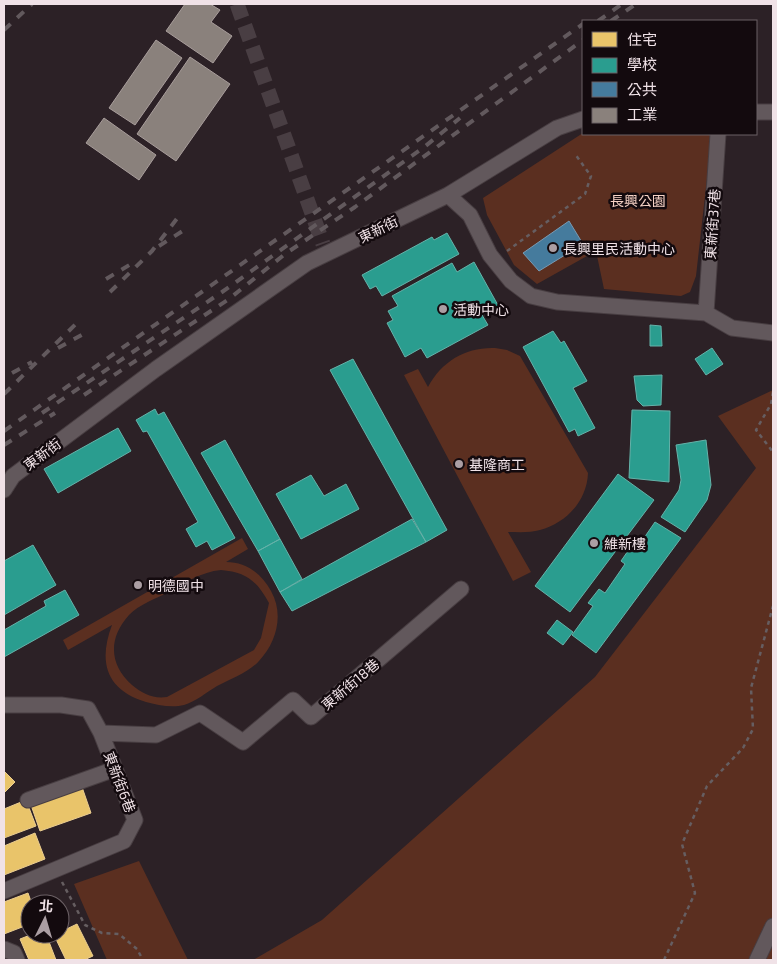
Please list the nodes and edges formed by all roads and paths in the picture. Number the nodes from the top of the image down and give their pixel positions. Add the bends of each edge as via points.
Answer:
1 (757, 112) edge
2 (773, 112) edge
3 (582, 119) edge
4 (718, 135) edge
5 (574, 154) dead end
6 (448, 195) junction
7 (507, 251) dead end
8 (706, 313) junction
9 (773, 333) edge
10 (773, 392) edge
11 (773, 452) edge
12 (4, 490) edge
13 (461, 590) dead end
14 (773, 606) edge
15 (4, 705) edge
16 (101, 733) junction
17 (116, 769) junction
18 (28, 800) dead end
19 (56, 869) junction
20 (4, 891) edge
21 (773, 926) edge
22 (4, 949) edge
23 (16, 960) edge
24 (143, 960) edge
25 (664, 960) edge
26 (757, 960) edge

1 - 2 street
3 - 6 street via 558,128
4 - 8 street, 東新街37巷
5 - 7 path via 591,176 585,194
6 - 8 street via 470,215 490,255 511,282 531,296 557,302
6 - 12 street, 東新街 via 325,249 13,476
8 - 9 street via 732,328
10 - 11 path via 771,404 756,430
13 - 16 street, 東新街18巷 via 311,716 293,700 243,742 200,713 156,735
14 - 25 path via 751,688 753,728 743,748 707,786 682,844 695,893
15 - 16 street, 東新街6巷 via 61,705 88,709
16 - 17 street, 東新街6巷
17 - 18 street
17 - 19 street, 東新街6巷 via 135,820 124,841
19 - 20 street, 東新街6巷
19 - 24 path via 85,925 102,933 119,934 137,949
21 - 26 street
22 - 23 street via 14,953

